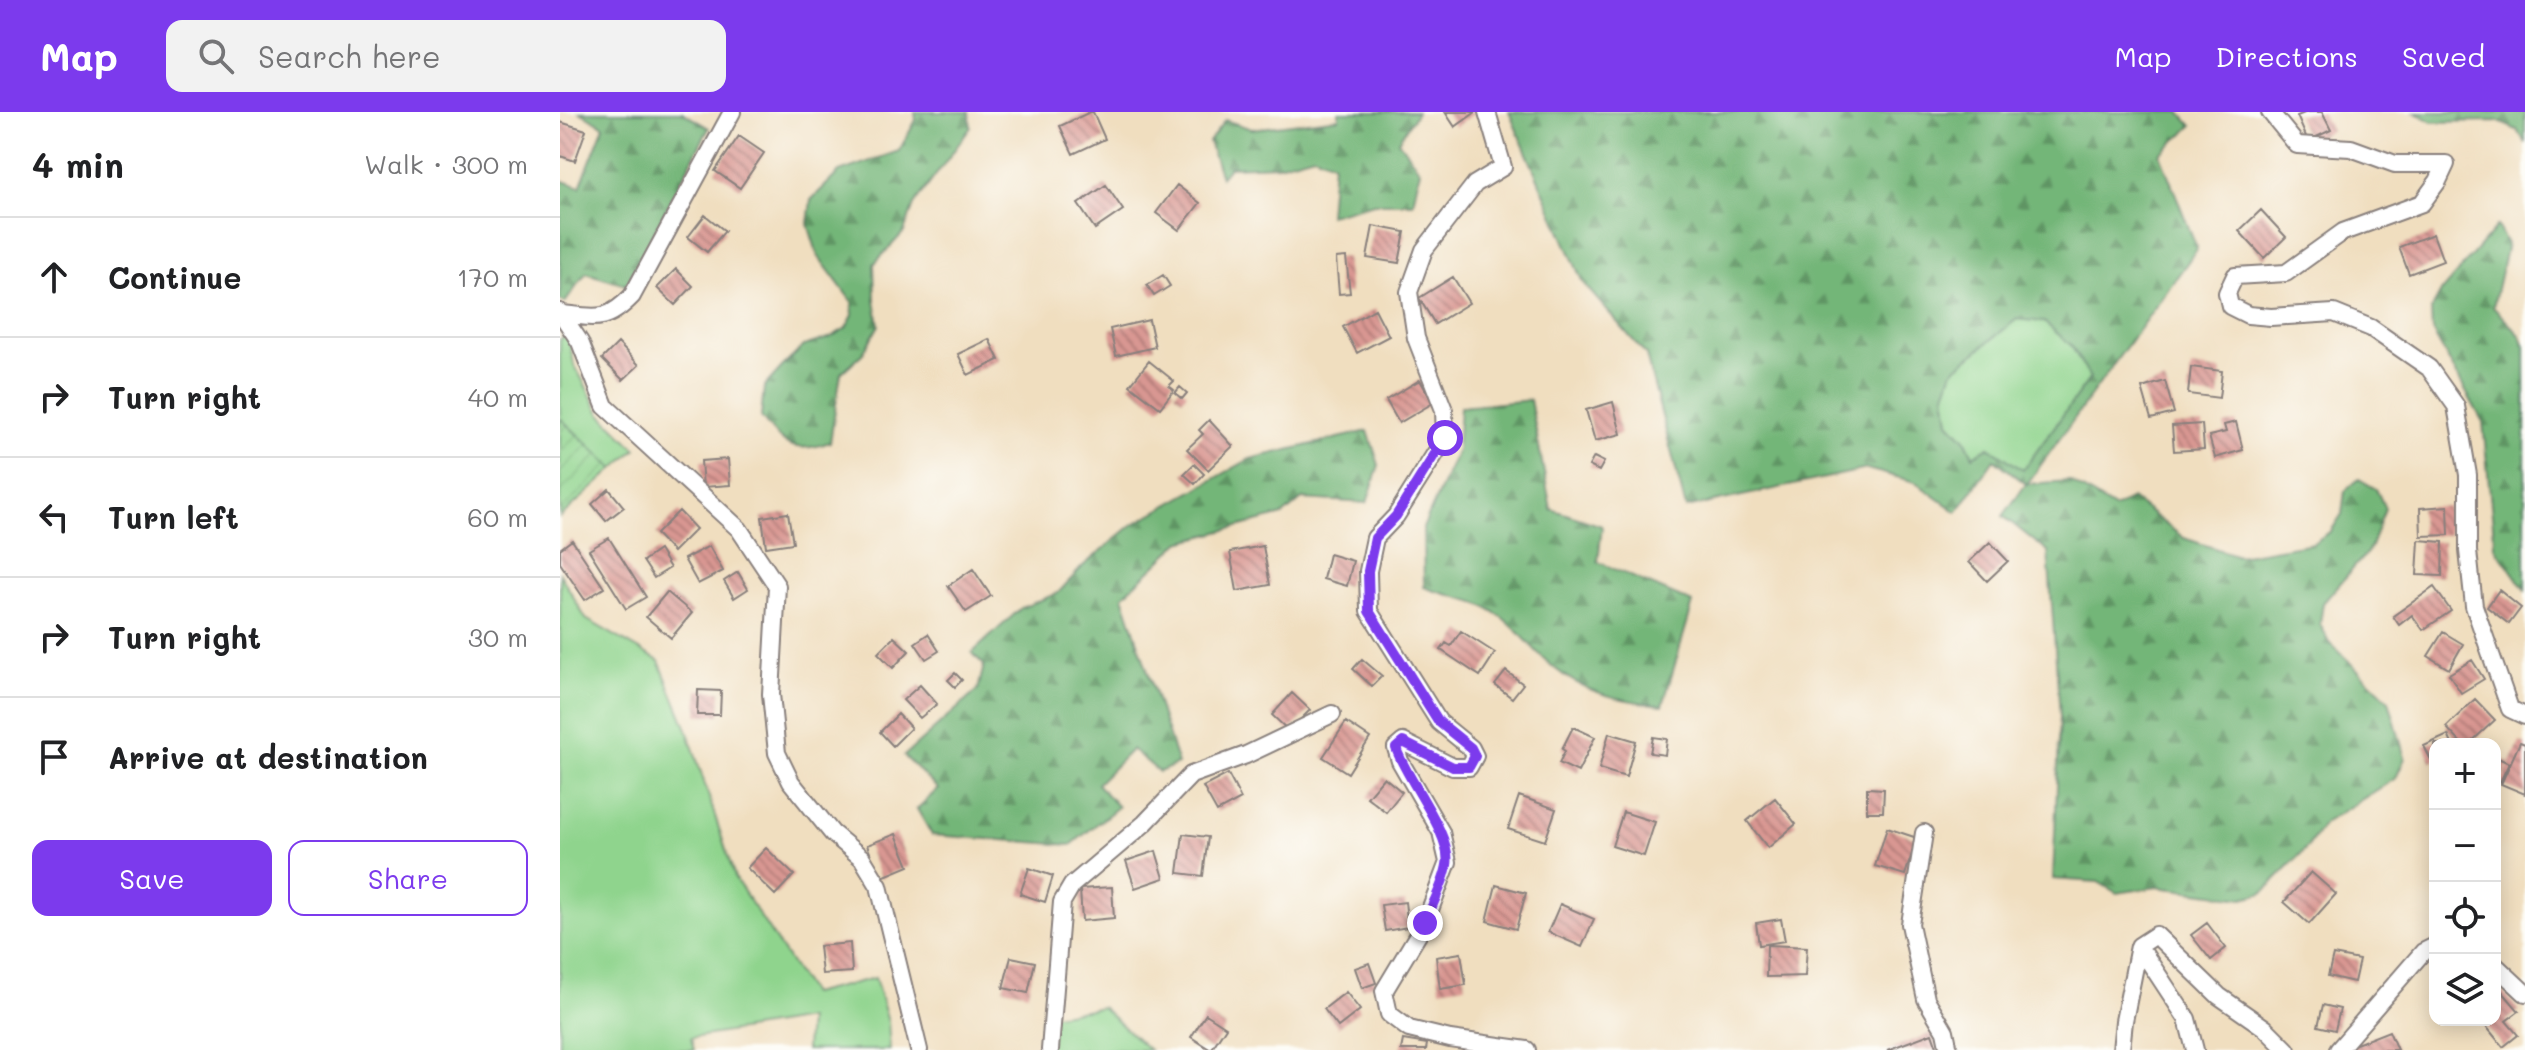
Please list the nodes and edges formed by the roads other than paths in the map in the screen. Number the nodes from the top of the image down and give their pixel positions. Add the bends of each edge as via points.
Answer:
1 (732, 112) edge
2 (1487, 112) edge
3 (2270, 112) edge
4 (561, 313) edge
5 (1332, 714) dead end
6 (2525, 716) edge
7 (1924, 833) dead end
8 (2139, 946) junction
9 (2429, 949) edge
10 (2501, 971) edge
11 (2525, 993) edge
12 (919, 1050) edge
13 (1050, 1050) edge
14 (1527, 1050) edge
15 (1949, 1050) edge
16 (2121, 1050) edge
17 (2195, 1050) edge
18 (2287, 1050) edge
19 (2338, 1050) edge

1 - 4 street via 632,296 616,312 598,319
2 - 14 street via 1503,167 1475,184 1424,250 1409,292 1416,338 1444,410 1445,438 1396,516 1375,538 1368,571 1369,611 1439,722 1475,756 1469,767 1453,767 1403,742 1396,748 1441,832 1448,862 1425,923 1384,991 1389,1014 1409,1029
3 - 6 street via 2297,145 2351,148 2395,164 2446,164 2422,203 2343,232 2286,273 2235,276 2227,293 2230,306 2248,315 2334,313 2371,328 2429,368 2456,406 2468,475 2474,606 2510,709
4 - 12 street via 580,342 605,406 739,529 777,586 771,694 777,753 791,782 832,833 862,858 879,886
5 - 13 street via 1191,775 1145,823 1072,885 1062,902
7 - 15 street via 1910,924 1926,999 1945,1031
8 - 16 street
8 - 17 street via 2187,1019
8 - 18 street via 2156,935 2219,996
9 - 19 street
10 - 11 street

